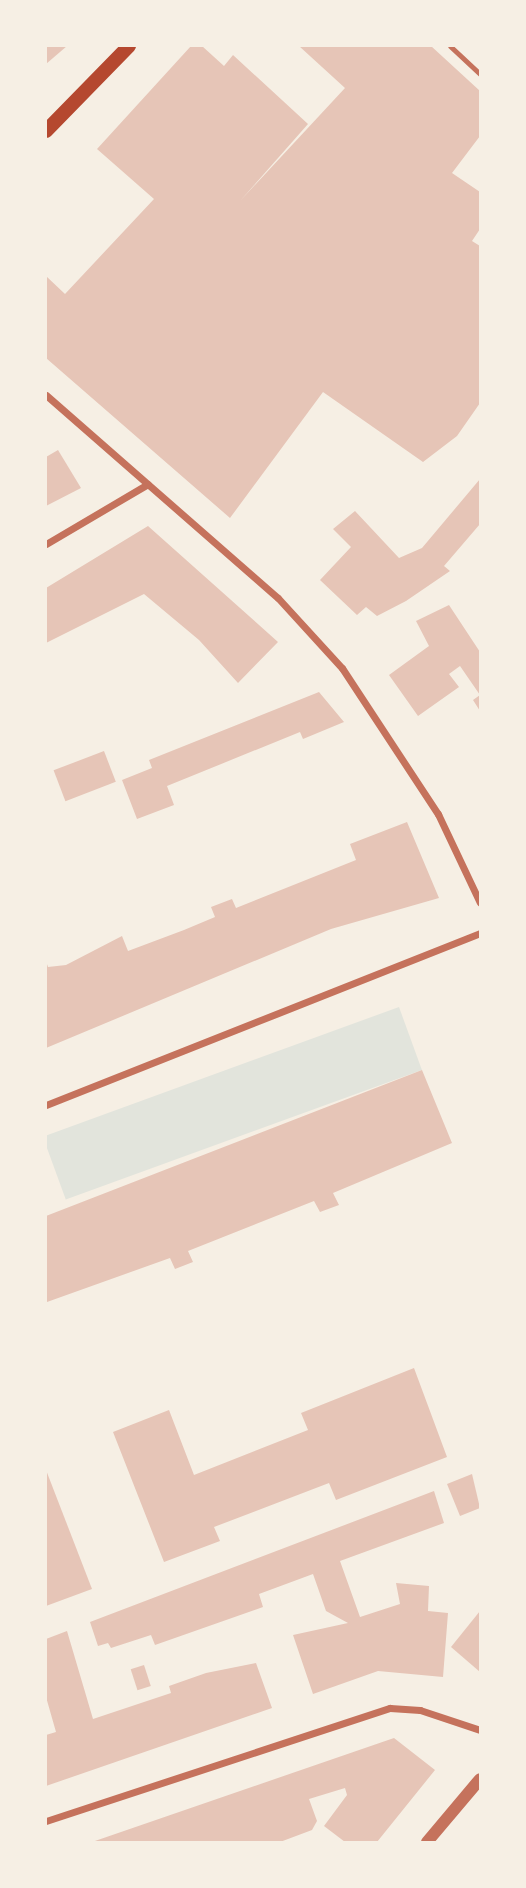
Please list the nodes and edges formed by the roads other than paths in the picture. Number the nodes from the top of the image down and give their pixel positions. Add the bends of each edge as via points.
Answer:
1 (129, 46) edge
2 (450, 46) edge
3 (481, 74) edge
4 (46, 131) edge
5 (46, 395) edge
6 (148, 484) junction
7 (46, 544) edge
8 (481, 903) edge
9 (481, 933) edge
10 (46, 1105) edge
11 (481, 1730) edge
12 (481, 1779) edge
13 (46, 1821) edge
14 (427, 1843) edge

1 - 4 main road
2 - 3 lane
5 - 6 street
6 - 7 street
6 - 8 street via 278,598 342,668 439,814
9 - 10 street
11 - 13 street via 420,1710 390,1708
12 - 14 street

